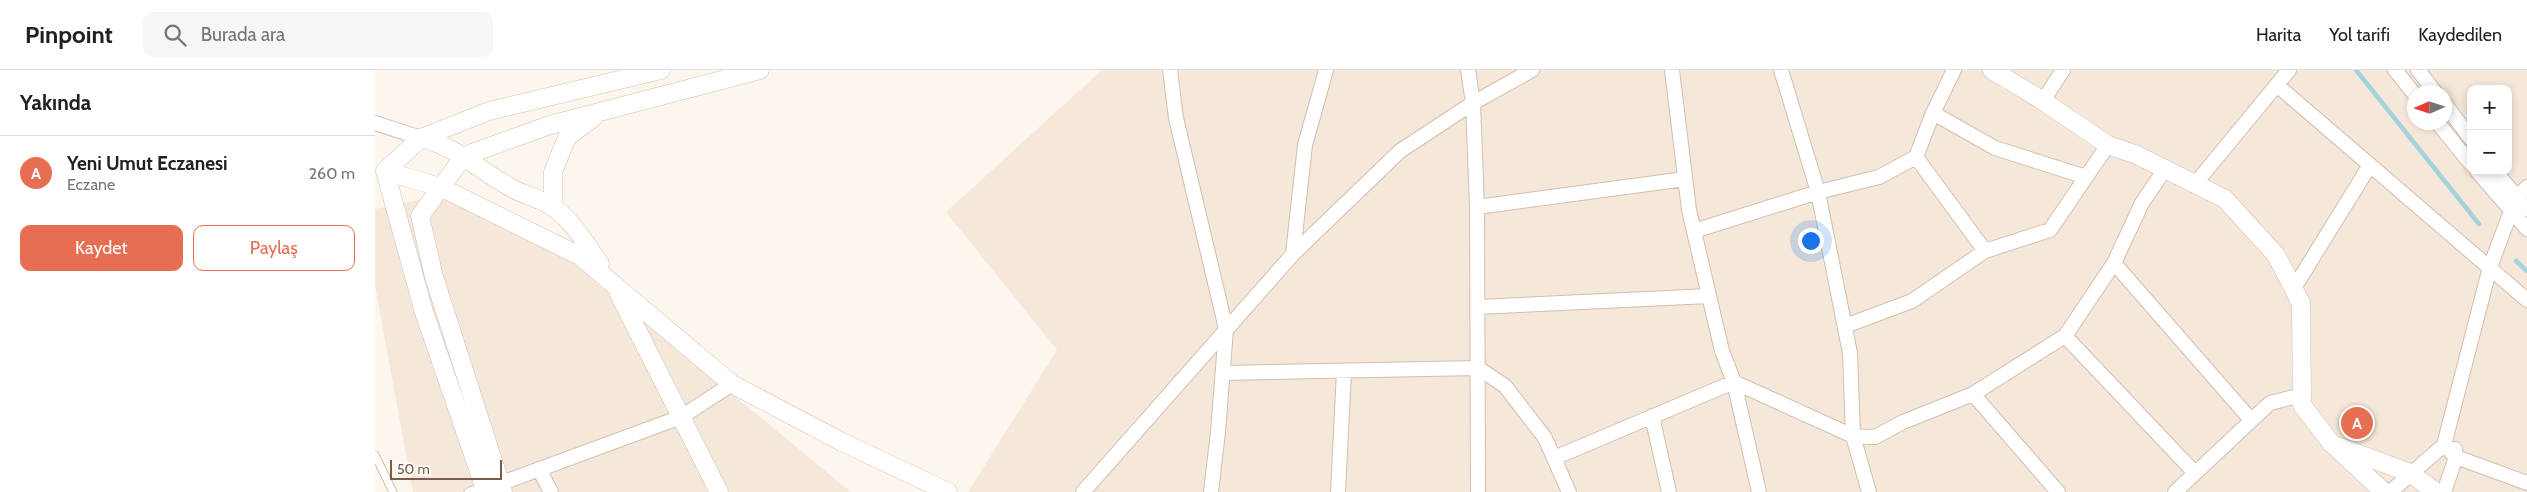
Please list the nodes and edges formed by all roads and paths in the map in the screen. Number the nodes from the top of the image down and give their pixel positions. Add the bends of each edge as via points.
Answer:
1 (661, 70) edge
2 (760, 70) edge
3 (1170, 70) edge
4 (1326, 70) edge
5 (1468, 70) edge
6 (1532, 70) edge
7 (1672, 70) edge
8 (1781, 70) edge
9 (1954, 70) edge
10 (1992, 70) edge
11 (2063, 70) edge
12 (2289, 70) edge
13 (2395, 70) edge
14 (2418, 70) edge
15 (2407, 85) edge
16 (2430, 85) edge
17 (2278, 86) junction
18 (2043, 100) junction
19 (1473, 103) junction
20 (602, 112) junction
21 (1933, 113) junction
22 (2452, 113) edge
23 (375, 123) edge
24 (2443, 130) edge
25 (2467, 134) edge
26 (421, 138) junction
27 (2107, 145) junction
28 (464, 156) junction
29 (1916, 158) junction
30 (2467, 159) edge
31 (2370, 165) junction
32 (380, 168) edge
33 (2165, 169) junction
34 (2481, 175) edge
35 (2497, 175) edge
36 (2086, 177) junction
37 (1685, 179) junction
38 (2195, 184) junction
39 (2527, 186) edge
40 (440, 187) junction
41 (1818, 192) junction
42 (2513, 205) junction
43 (553, 207) junction
44 (1477, 207) junction
45 (2527, 208) edge
46 (2527, 229) edge
47 (1694, 231) junction
48 (1985, 251) junction
49 (1293, 254) junction
50 (2114, 263) junction
51 (2490, 267) junction
52 (615, 286) junction
53 (2294, 288) junction
54 (1709, 296) junction
55 (2527, 300) edge
56 (1478, 307) junction
57 (1845, 326) junction
58 (1226, 329) junction
59 (2065, 336) junction
60 (1478, 368) junction
61 (1344, 371) junction
62 (1223, 373) junction
63 (1734, 382) junction
64 (732, 384) junction
65 (1973, 394) junction
66 (2302, 395) junction
67 (2452, 408) junction
68 (1652, 416) junction
69 (681, 417) junction
70 (2251, 420) junction
71 (1853, 436) junction
72 (2331, 444) junction
73 (2445, 445) junction
74 (375, 455) edge
75 (2456, 457) junction
76 (1554, 458) junction
77 (539, 469) junction
78 (2194, 472) junction
79 (2410, 473) junction
80 (2527, 483) edge
81 (503, 487) edge
82 (485, 488) edge
83 (393, 492) edge
84 (468, 492) edge
85 (551, 492) edge
86 (719, 492) edge
87 (948, 492) edge
88 (1083, 492) edge
89 (1211, 492) edge
90 (1338, 492) edge
91 (1478, 492) edge
92 (1569, 492) edge
93 (1669, 492) edge
94 (1759, 492) edge
95 (1869, 492) edge
96 (2059, 492) edge
97 (2175, 492) edge
98 (2384, 492) edge
99 (2390, 492) edge
100 (2436, 492) edge
101 (2444, 492) edge

1 - 26 street via 489,111
2 - 20 street
3 - 58 street via 1176,118
4 - 49 street via 1305,145
5 - 19 street
6 - 19 street
7 - 37 street
8 - 41 street
9 - 21 street
10 - 18 street
11 - 18 street
12 - 17 street
13 - 15 street
14 - 16 street
17 - 31 street
17 - 38 street
18 - 27 street
19 - 44 street
19 - 49 street via 1400,151
20 - 28 street via 550,125
20 - 43 street via 567,137 553,172
21 - 29 street
21 - 36 street via 1995,148
22 - 25 street
23 - 26 street
24 - 30 street
26 - 28 street
26 - 32 street
27 - 33 street
27 - 36 street
28 - 40 street
28 - 43 street via 508,186
29 - 41 street via 1879,177
29 - 48 street
31 - 51 street
31 - 53 street
32 - 40 street
32 - 82 street via 424,312
33 - 38 street
33 - 50 street via 2142,203
34 - 42 street
35 - 42 street
36 - 48 street via 2050,230
37 - 44 street
37 - 47 street
38 - 53 street via 2225,199 2276,255
39 - 42 street
40 - 52 street via 580,256
40 - 81 street via 420,216 434,277
41 - 47 street
41 - 57 street
42 - 45 street
42 - 46 street
42 - 51 street
43 - 52 street via 571,224
44 - 56 street
47 - 54 street
48 - 57 street via 1912,301
49 - 58 street
50 - 59 street
50 - 70 street
51 - 55 street
51 - 67 street
52 - 64 street
52 - 69 street
53 - 66 street via 2301,303
54 - 56 street
54 - 63 street via 1722,351
56 - 60 street
57 - 71 street via 1851,352
58 - 62 street
58 - 88 street
59 - 65 street
59 - 78 street
60 - 61 street
60 - 76 street via 1505,386 1545,438
60 - 91 street
61 - 62 street
61 - 90 street
62 - 89 street
63 - 68 street
63 - 71 street
63 - 94 street
64 - 69 street
64 - 87 street via 842,442
65 - 71 street via 1875,437
65 - 96 street
66 - 70 street via 2270,403
66 - 72 street via 2302,405
67 - 73 street
67 - 75 street
68 - 76 street
68 - 93 street
69 - 77 street
69 - 86 street
70 - 78 street
71 - 95 street
72 - 79 street
72 - 98 street
73 - 75 street
73 - 79 street
74 - 83 lane
75 - 80 street
75 - 101 street
76 - 92 street
77 - 81 street
77 - 85 street
78 - 97 street
79 - 99 street
79 - 100 street
81 - 82 street
82 - 84 lane

